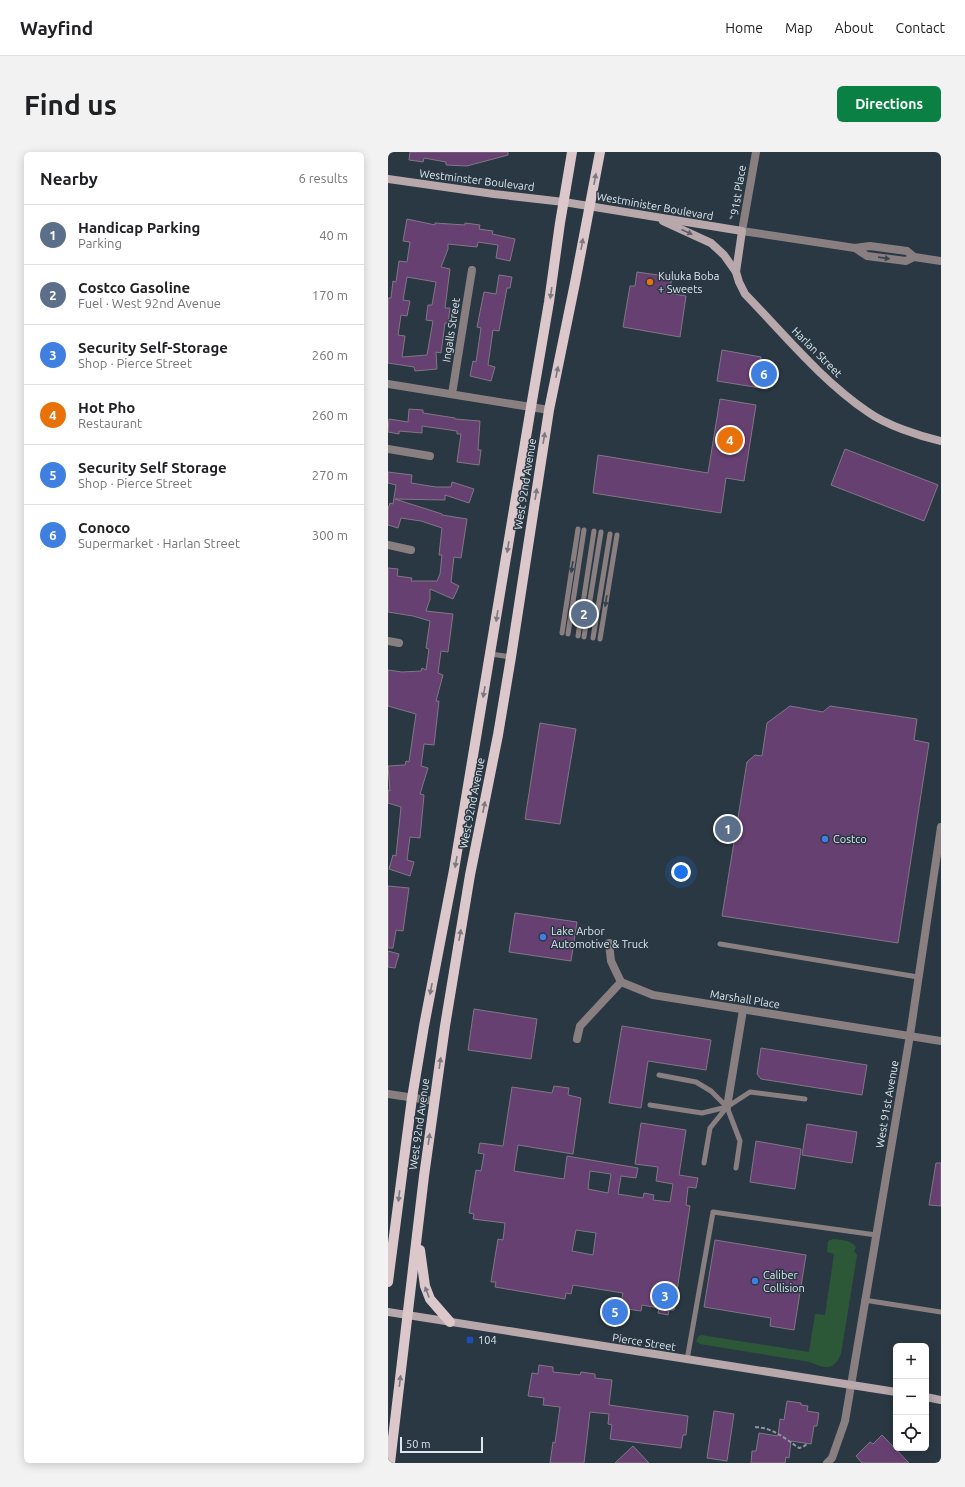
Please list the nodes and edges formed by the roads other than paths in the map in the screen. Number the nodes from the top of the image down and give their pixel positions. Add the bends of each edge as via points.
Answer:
1 (572, 152) edge
2 (600, 152) edge
3 (756, 152) edge
4 (388, 179) edge
5 (564, 202) junction
6 (590, 206) junction
7 (652, 216) junction
8 (742, 231) junction
9 (941, 261) edge
10 (472, 270) dead end
11 (736, 272) junction
12 (388, 384) edge
13 (452, 394) junction
14 (531, 407) junction
15 (549, 410) junction
16 (941, 441) edge
17 (388, 449) edge
18 (430, 456) dead end
19 (578, 529) dead end
20 (584, 530) dead end
21 (594, 531) dead end
22 (601, 532) dead end
23 (610, 534) dead end
24 (617, 535) dead end
25 (388, 545) edge
26 (411, 550) dead end
27 (578, 636) dead end
28 (584, 637) dead end
29 (593, 638) dead end
30 (600, 639) dead end
31 (388, 641) edge
32 (400, 643) dead end
33 (491, 654) junction
34 (511, 657) junction
35 (941, 827) edge
36 (609, 943) dead end
37 (720, 944) dead end
38 (918, 977) junction
39 (621, 982) junction
40 (743, 1010) junction
41 (910, 1035) junction
42 (577, 1039) dead end
43 (941, 1041) edge
44 (659, 1075) dead end
45 (388, 1094) edge
46 (412, 1098) junction
47 (805, 1099) dead end
48 (434, 1102) junction
49 (650, 1105) dead end
50 (727, 1108) junction
51 (704, 1163) dead end
52 (736, 1168) dead end
53 (418, 1224) junction
54 (876, 1235) junction
55 (388, 1282) edge
56 (864, 1300) junction
57 (388, 1312) edge
58 (941, 1312) edge
59 (408, 1316) junction
60 (450, 1322) junction
61 (687, 1360) junction
62 (850, 1385) junction
63 (893, 1392) edge
64 (929, 1398) edge
65 (941, 1400) edge
66 (390, 1463) edge
67 (827, 1463) edge

1 - 5 main road, West 92nd Avenue
6 -> 2 main road, West 92nd Avenue
3 - 8 street, 91st Place
4 - 5 street, Westminster Boulevard
5 - 6 street, Westminister Boulevard
5 -> 14 main road, West 92nd Avenue
6 - 7 street, Westminister Boulevard
15 -> 6 main road, West 92nd Avenue
7 - 8 street, Westminister Boulevard
7 -> 11 street via 711,243 724,255
8 - 9 street via 855,248 867,256 906,261 914,257
8 - 11 street, Harlan Street
10 - 13 street, Ingalls Street
11 - 16 street, Harlan Street via 745,294 840,390 868,413 901,429
12 - 13 street
13 - 14 street
14 - 15 street
14 -> 33 main road, West 92nd Avenue
34 -> 15 main road, West 92nd Avenue
17 - 18 street
19 -> 20 lane via 565,634
21 - 27 lane
22 - 28 lane
23 - 29 lane
24 -> 30 lane
25 - 26 street
31 - 32 street
33 - 34 lane
33 -> 46 main road, West 92nd Avenue
48 -> 34 main road, West 92nd Avenue via 470,875
35 - 38 street, West 91st Avenue
36 - 39 street via 611,960
37 - 38 lane
38 - 41 street, West 91st Avenue
39 - 40 street, Marshall Place via 653,995
39 - 42 street via 580,1026
40 - 41 street, Marshall Place
40 - 50 street
41 - 43 street, Marshall Place
41 - 54 street, West 91st Avenue
44 - 50 lane via 696,1082 711,1091
45 - 46 street
46 - 48 street
46 -> 55 main road, West 92nd Avenue
47 - 50 lane via 750,1092
53 -> 48 main road, West 92nd Avenue
49 - 50 lane via 702,1113
50 - 51 lane via 710,1128
50 - 52 lane via 740,1141
53 - 59 main road, West 92nd Avenue
60 -> 53 main road via 432,1303 425,1286
54 - 56 street, West 91st Avenue
54 - 61 lane via 713,1212
56 - 58 lane
56 - 62 street, West 91st Avenue
57 - 59 street, Pierce Street
59 - 60 street, Pierce Street
66 -> 59 main road, West 92nd Avenue
60 - 61 street, Pierce Street
61 - 62 street, Pierce Street
62 - 63 street, Pierce Street
62 - 67 street, West 91st Avenue via 845,1421 832,1458
64 - 65 street

